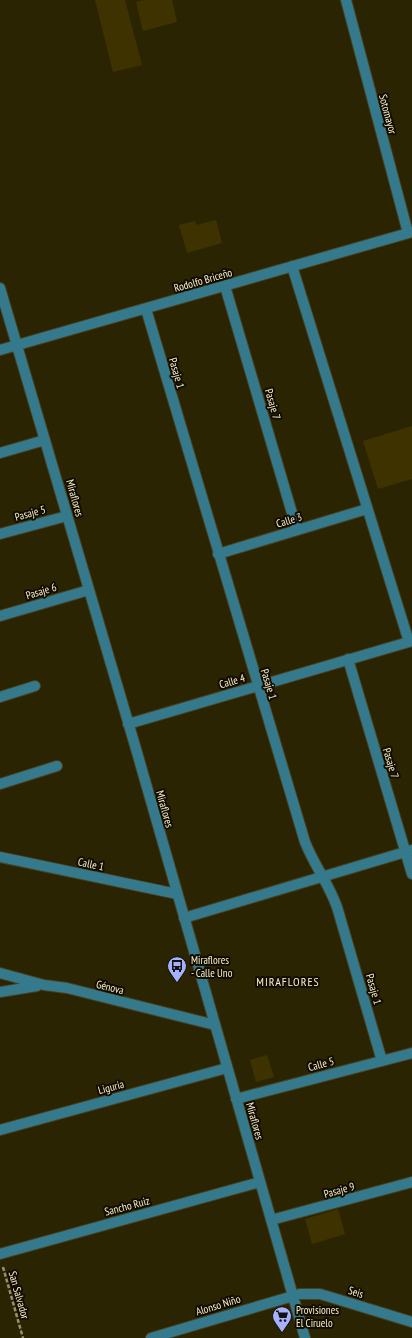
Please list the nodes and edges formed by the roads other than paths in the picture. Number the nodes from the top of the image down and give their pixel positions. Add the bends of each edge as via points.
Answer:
1 (346, 0) edge
2 (410, 233) edge
3 (292, 266) junction
4 (225, 286) junction
5 (0, 288) edge
6 (146, 308) junction
7 (17, 345) junction
8 (0, 350) edge
9 (45, 440) junction
10 (0, 453) edge
11 (367, 509) junction
12 (67, 516) junction
13 (297, 530) junction
14 (0, 534) edge
15 (218, 554) junction
16 (89, 590) junction
17 (0, 616) edge
18 (410, 641) edge
19 (348, 659) junction
20 (35, 686) dead end
21 (257, 686) junction
22 (0, 697) edge
23 (128, 724) junction
24 (57, 766) dead end
25 (0, 784) edge
26 (409, 851) edge
27 (0, 857) edge
28 (412, 874) edge
29 (322, 875) junction
30 (177, 894) junction
31 (184, 918) junction
32 (0, 973) edge
33 (44, 985) junction
34 (0, 992) edge
35 (215, 1025) junction
36 (412, 1053) edge
37 (382, 1060) junction
38 (227, 1068) junction
39 (236, 1099) junction
40 (0, 1130) edge
41 (260, 1182) junction
42 (412, 1182) edge
43 (271, 1220) junction
44 (1, 1259) edge
45 (293, 1295) junction
46 (412, 1322) edge
47 (151, 1338) edge
48 (305, 1338) edge

1 - 2 street, Sotomayor
2 - 3 street, Rodolfo Briceño
3 - 4 street, Rodolfo Briceño
3 - 11 street
4 - 6 street, Rodolfo Briceño
4 - 13 street, Pasaje 7
5 - 7 street, Miraflores
6 - 7 street, Rodolfo Briceño
6 - 15 street, Pasaje 1
7 - 8 street, Rodolfo Briceño
7 - 9 street, Miraflores
9 - 10 street
9 - 12 street, Miraflores
11 - 13 street, Calle 3
11 - 18 street
12 - 14 street, Pasaje 5
12 - 16 street, Miraflores
13 - 15 street, Calle 3
15 - 21 street, Pasaje 1
16 - 17 street, Pasaje 6
16 - 23 street, Miraflores
18 - 19 street, Calle 4
19 - 21 street, Calle 4
19 - 26 street, Pasaje 7
20 - 22 street
21 - 23 street, Calle 4
21 - 29 street, Pasaje 1 via 305,842
23 - 30 street, Miraflores
24 - 25 street
26 - 28 street, Pasaje 7
26 - 29 street
27 - 30 street, Calle 1
29 - 31 street
29 - 37 street, Pasaje 1 via 337,907
30 - 31 street, Miraflores
31 - 35 street, Miraflores
32 - 33 street, Génova
33 - 34 street
33 - 35 street, Génova via 67,988
35 - 38 street, Miraflores
36 - 37 street, Calle 5
37 - 39 street, Calle 5
38 - 39 street, Miraflores
38 - 40 street, Liguria
39 - 41 street, Miraflores
41 - 43 street, Miraflores
41 - 44 street, Sancho Ruiz
42 - 43 street, Pasaje 9
43 - 45 street, Miraflores
45 - 46 street, Seis via 320,1294
45 - 47 street, Alonso Niño
45 - 48 street, Miraflores

